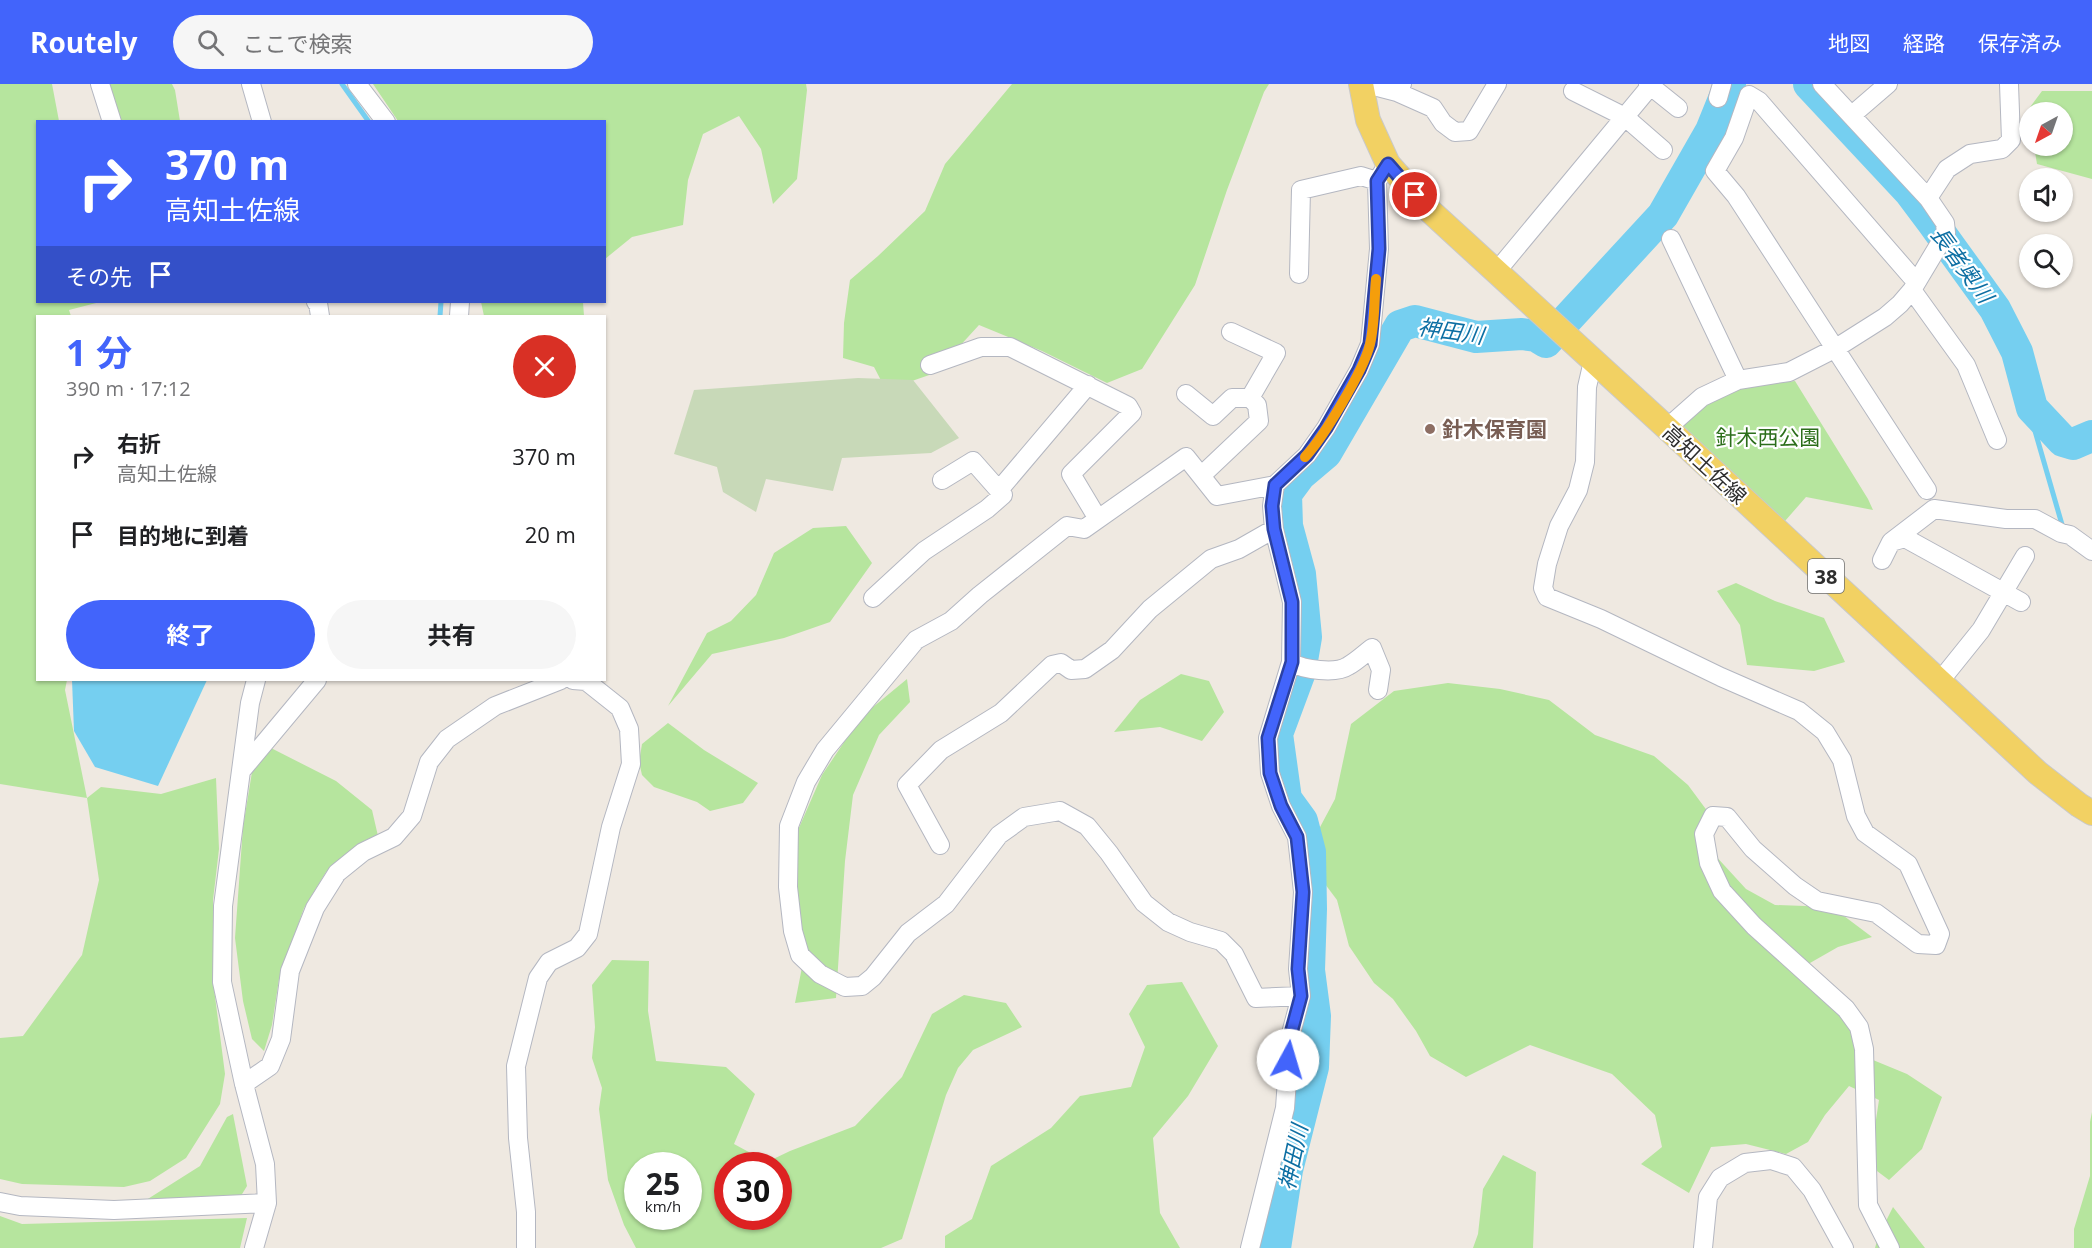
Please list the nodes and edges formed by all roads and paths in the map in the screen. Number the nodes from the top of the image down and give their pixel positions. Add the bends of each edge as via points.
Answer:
1 (100, 84) edge
2 (251, 84) edge
3 (357, 84) edge
4 (1361, 84) edge
5 (1366, 84) edge
6 (1497, 84) edge
7 (1822, 84) edge
8 (1887, 84) edge
9 (2009, 84) edge
10 (1650, 85) edge
11 (1400, 88) edge
12 (1573, 91) dead end
13 (1678, 108) dead end
14 (1852, 115) junction
15 (1625, 117) junction
16 (111, 120) edge
17 (262, 120) edge
18 (384, 120) edge
19 (1663, 150) dead end
20 (1383, 173) junction
21 (1928, 198) junction
22 (1671, 239) dead end
23 (1496, 272) junction
24 (1299, 274) dead end
25 (1915, 285) junction
26 (1231, 332) dead end
27 (1836, 348) junction
28 (1593, 361) junction
29 (930, 365) dead end
30 (1738, 380) junction
31 (1088, 385) junction
32 (1185, 394) dead end
33 (1250, 398) junction
34 (1667, 428) junction
35 (1997, 440) dead end
36 (1202, 475) junction
37 (942, 480) dead end
38 (1275, 485) junction
39 (1927, 489) dead end
40 (999, 490) junction
41 (1098, 519) junction
42 (1274, 529) junction
43 (1891, 542) junction
44 (2092, 551) edge
45 (2025, 556) dead end
46 (1882, 560) dead end
47 (2003, 592) junction
48 (873, 597) dead end
49 (2021, 602) dead end
50 (1292, 662) junction
51 (256, 681) edge
52 (316, 681) edge
53 (558, 681) edge
54 (586, 681) edge
55 (1940, 681) junction
56 (1378, 690) dead end
57 (241, 771) junction
58 (2092, 813) edge
59 (940, 845) dead end
60 (1301, 996) junction
61 (244, 1084) junction
62 (0, 1202) edge
63 (267, 1203) junction
64 (254, 1248) edge
65 (526, 1248) edge
66 (1250, 1248) edge
67 (1703, 1248) edge
68 (1844, 1248) edge
69 (1890, 1248) edge

1 - 16 street
2 - 17 street
3 - 18 street
4 - 20 main road, 高知土佐線 / 38
5 - 11 street
6 - 11 street via 1469,131 1455,132 1433,108
7 - 14 street
8 - 14 street
9 - 21 street via 2010,140 2002,150 1970,154 1947,169
10 - 13 street
10 - 15 street
12 - 15 street
14 - 21 street
15 - 19 street
15 - 23 street
20 - 23 main road, 高知土佐線 / 38
20 - 24 street via 1300,190
20 - 38 street via 1370,344 1326,428 1307,455
21 - 25 street via 1945,224 1943,237
22 - 30 street
23 - 28 main road, 高知土佐線 / 38
25 - 27 street via 1885,317
25 - 27 street via 1760,101 1749,95 1734,138 1715,171 1736,196
25 - 35 street via 1966,364
26 - 33 street via 1276,353
27 - 30 street via 1789,372
27 - 39 street
28 - 34 main road, 高知土佐線 / 38
28 - 69 street via 1587,387 1585,462 1578,490 1559,526 1547,564 1543,588 1547,597 1799,711 1825,732 1842,760 1856,816 1865,833 1908,864 1940,934 1936,945 1918,944 1876,913 1817,901 1753,849 1727,817 1713,816 1704,834 1709,863 1722,891 1754,926 1846,1009 1858,1027 1864,1049 1868,1205
29 - 31 street via 981,347 1010,347
30 - 34 street via 1702,397
31 - 40 street
31 - 41 street via 1128,406 1132,413 1071,474
32 - 33 street via 1213,416 1232,398
33 - 36 street via 1257,405 1259,421
34 - 55 main road, 高知土佐線 / 38
36 - 38 street via 1217,496
36 - 41 street via 1186,457
37 - 40 street via 973,460
38 - 42 street
40 - 48 street via 1003,495 987,509 924,551
41 - 60 street via 1084,529 1067,526 951,621 915,640 825,750 806,782 789,826 788,887 800,955 820,974 845,987 862,986 908,933 945,904 999,835 1024,817 1060,811 1087,826 1144,903 1168,922 1221,941 1234,954 1256,998
42 - 50 street via 1292,602
42 - 59 street via 1239,549 1211,559 1086,669 1071,670 1061,663 1052,665 1000,713 941,750 907,785
43 - 44 street via 1934,509 2035,519
43 - 46 street
43 - 47 street via 1905,538
45 - 47 street
47 - 49 street
47 - 55 street via 1981,630
50 - 56 street via 1327,670 1346,668 1372,648 1381,670
50 - 60 street via 1268,738 1270,773 1297,837 1303,892 1298,969
51 - 57 street
52 - 57 street
53 - 61 street via 495,706 447,739 429,762 412,816 394,837 363,852 337,873 315,908 290,972 280,1039 270,1066
54 - 65 street via 620,708 629,729 631,764 611,827 588,934 577,948 549,962 538,978 516,1066
55 - 58 main road, 高知土佐線 / 38 via 2038,773
57 - 61 street via 223,906 222,982
60 - 66 street via 1290,1037 1285,1108
61 - 63 street via 265,1164
62 - 63 street via 114,1210
63 - 64 street
67 - 68 street via 1708,1197 1720,1178 1745,1163 1771,1160 1793,1167 1812,1190

